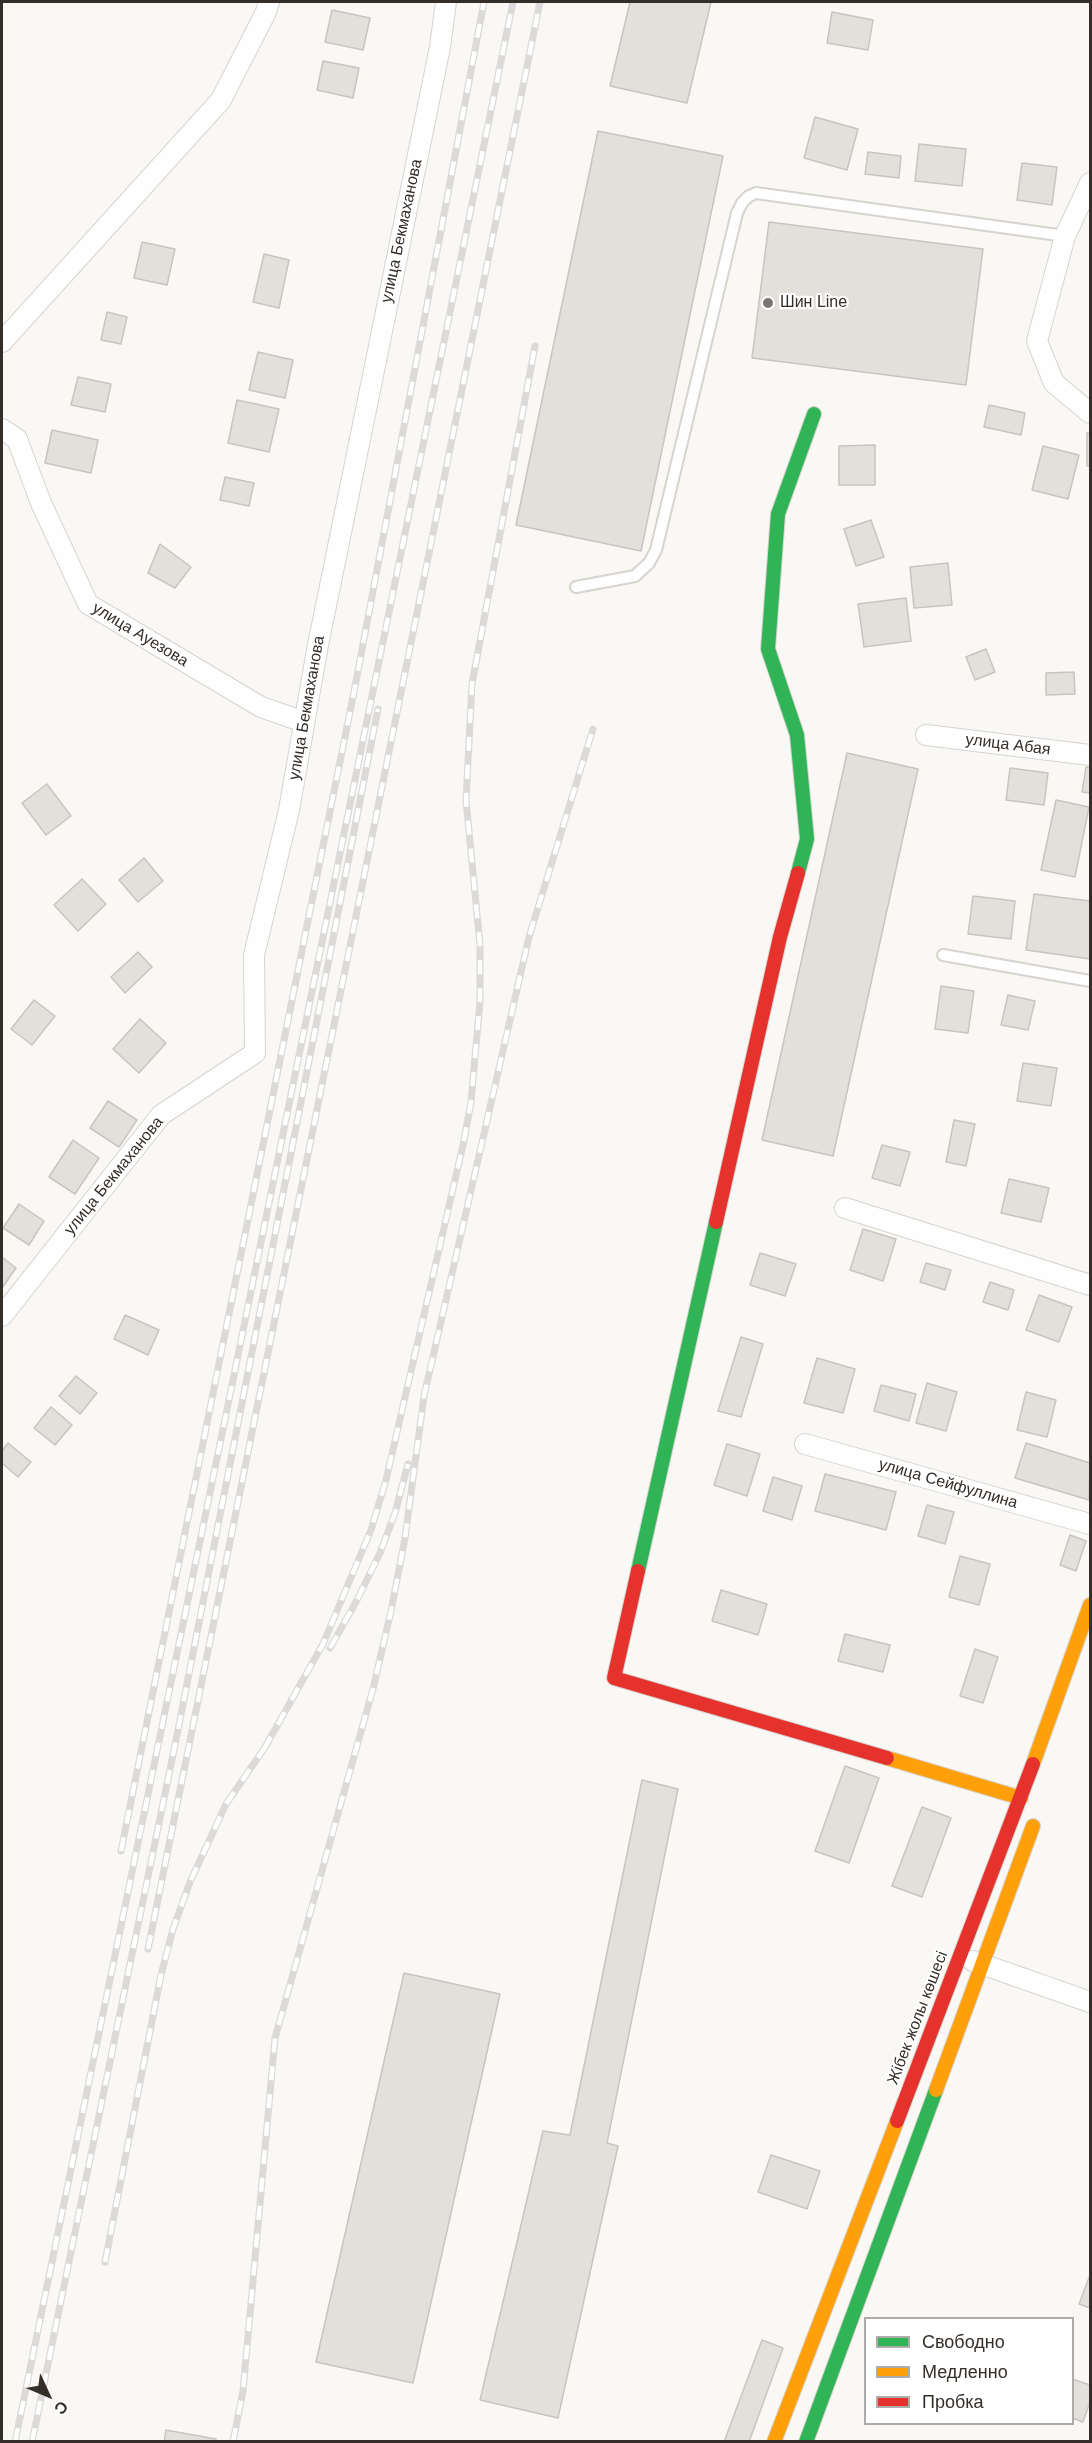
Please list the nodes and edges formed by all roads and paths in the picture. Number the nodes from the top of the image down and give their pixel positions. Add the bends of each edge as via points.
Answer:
1 (269, 2) edge
2 (447, 2) edge
3 (1090, 183) edge
4 (1065, 236) junction
5 (2, 342) edge
6 (1090, 413) edge
7 (814, 414) dead end
8 (2, 429) edge
9 (576, 587) dead end
10 (304, 722) junction
11 (926, 735) dead end
12 (1090, 755) edge
13 (943, 955) dead end
14 (1090, 981) edge
15 (845, 1208) dead end
16 (1090, 1285) edge
17 (2, 1316) edge
18 (805, 1444) dead end
19 (1090, 1524) edge
20 (1090, 1605) edge
21 (1021, 1797) junction
22 (1038, 1812) dead end
23 (960, 1957) junction
24 (981, 1964) junction
25 (1090, 2002) edge
26 (774, 2442) edge
27 (806, 2442) edge

1 - 5 street via 221,100
2 - 10 street, улица Бекмаханова
3 - 4 street
4 - 6 street via 1037,341 1054,383
4 - 9 lane via 756,193 749,196 737,213 656,550 635,576
7 - 21 street via 778,514 768,649 797,735 807,839 780,937 614,1678
8 - 10 street, улица Ауезова via 17,439 41,503 88,604 261,707
10 - 17 street, улица Бекмаханова via 289,810 254,955 255,1053 161,1115
11 - 12 street, улица Абая
13 - 14 lane
15 - 16 street
18 - 19 street, улица Сейфуллина
20 - 21 street, Жібек жолы көшесі
21 - 23 street, Жібек жолы көшесі
22 - 24 street
23 - 24 street
23 - 26 street, Жібек жолы көшесі
24 - 25 street
24 - 27 street

